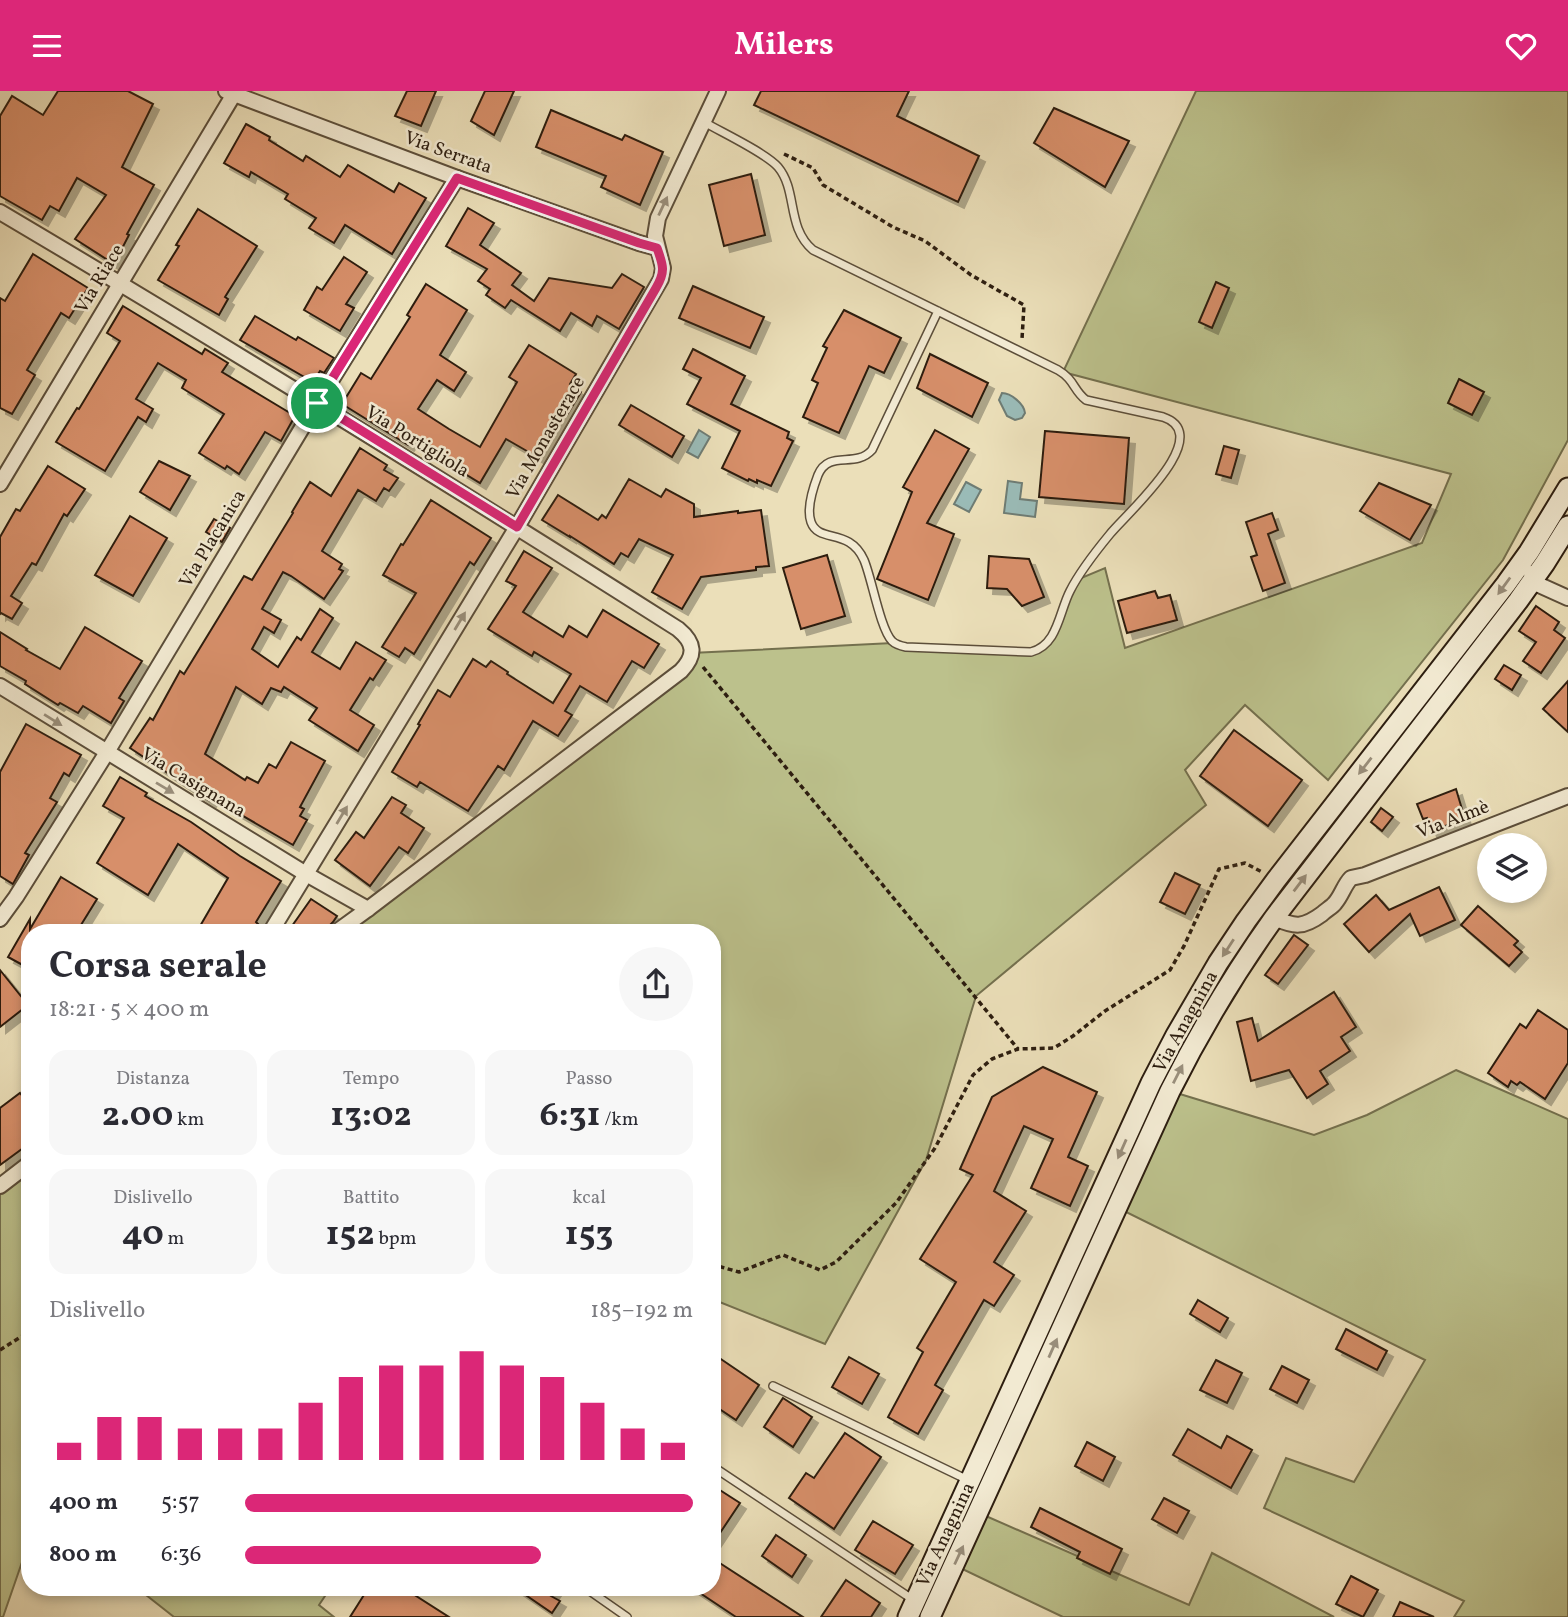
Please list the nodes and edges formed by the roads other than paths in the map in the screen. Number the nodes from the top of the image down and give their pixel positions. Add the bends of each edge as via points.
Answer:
1 (718, 91) edge
2 (230, 93) edge
3 (704, 122) junction
4 (457, 178) junction
5 (0, 212) edge
6 (657, 248) junction
7 (120, 283) junction
8 (938, 311) junction
9 (317, 403) junction
10 (0, 484) edge
11 (1568, 488) edge
12 (1568, 526) edge
13 (517, 527) junction
14 (1529, 552) junction
15 (1533, 581) junction
16 (1568, 598) edge
17 (0, 687) edge
18 (106, 753) junction
19 (1568, 796) edge
20 (306, 874) junction
21 (369, 909) junction
22 (1274, 918) junction
23 (0, 919) edge
24 (275, 924) edge
25 (348, 924) edge
26 (21, 1170) edge
27 (0, 1186) edge
28 (773, 1386) dead end
29 (721, 1472) edge
30 (970, 1481) junction
31 (597, 1596) edge
32 (912, 1609) edge
33 (627, 1617) edge
34 (930, 1617) edge

1 - 3 street, Via Monasterace
2 - 4 street, Via Serrata
2 - 7 street, Via Riace
6 -> 3 street, Via Monasterace via 657,218
3 - 8 lane via 779,168 800,235 813,250
4 - 6 street, Via Serrata
4 - 9 street, Via Placanica
5 - 7 street, Via Portigliola
6 - 13 street, Via Monasterace via 662,279
7 - 9 street, Via Portigliola
7 - 10 street, Via Riace
8 - 8 lane via 1070,378 1086,400 1163,417 1181,431 1168,468 1090,559 1070,591 1054,631 1037,651 893,643 859,551 850,542 821,533 811,523 809,506 818,473 826,464 863,458 873,450
9 - 13 street, Via Portigliola
9 - 18 street, Via Placanica
11 - 14 main road, Via Anagnina
12 - 15 main road, Via Anagnina
20 -> 13 street, Via Monasterace
13 - 21 street, Via Portigliola via 678,629 691,644 688,662
14 - 15 street
14 -> 30 main road, Via Anagnina via 1276,880 1218,963 1151,1083
15 - 16 street
22 -> 15 main road, Via Anagnina
17 -> 18 street, Via Casignana
18 -> 20 street, Via Casignana
18 - 23 street, Via Placanica
19 - 22 street, Via Almè via 1351,878 1336,902 1311,921 1294,925
20 - 21 street, Via Casignana
20 - 24 street, Via Monasterace
21 - 25 street
34 -> 22 main road, Via Anagnina via 1178,1074 1225,989
26 - 27 street
28 - 30 lane
29 - 32 lane
30 - 32 main road, Via Anagnina
31 - 33 lane

